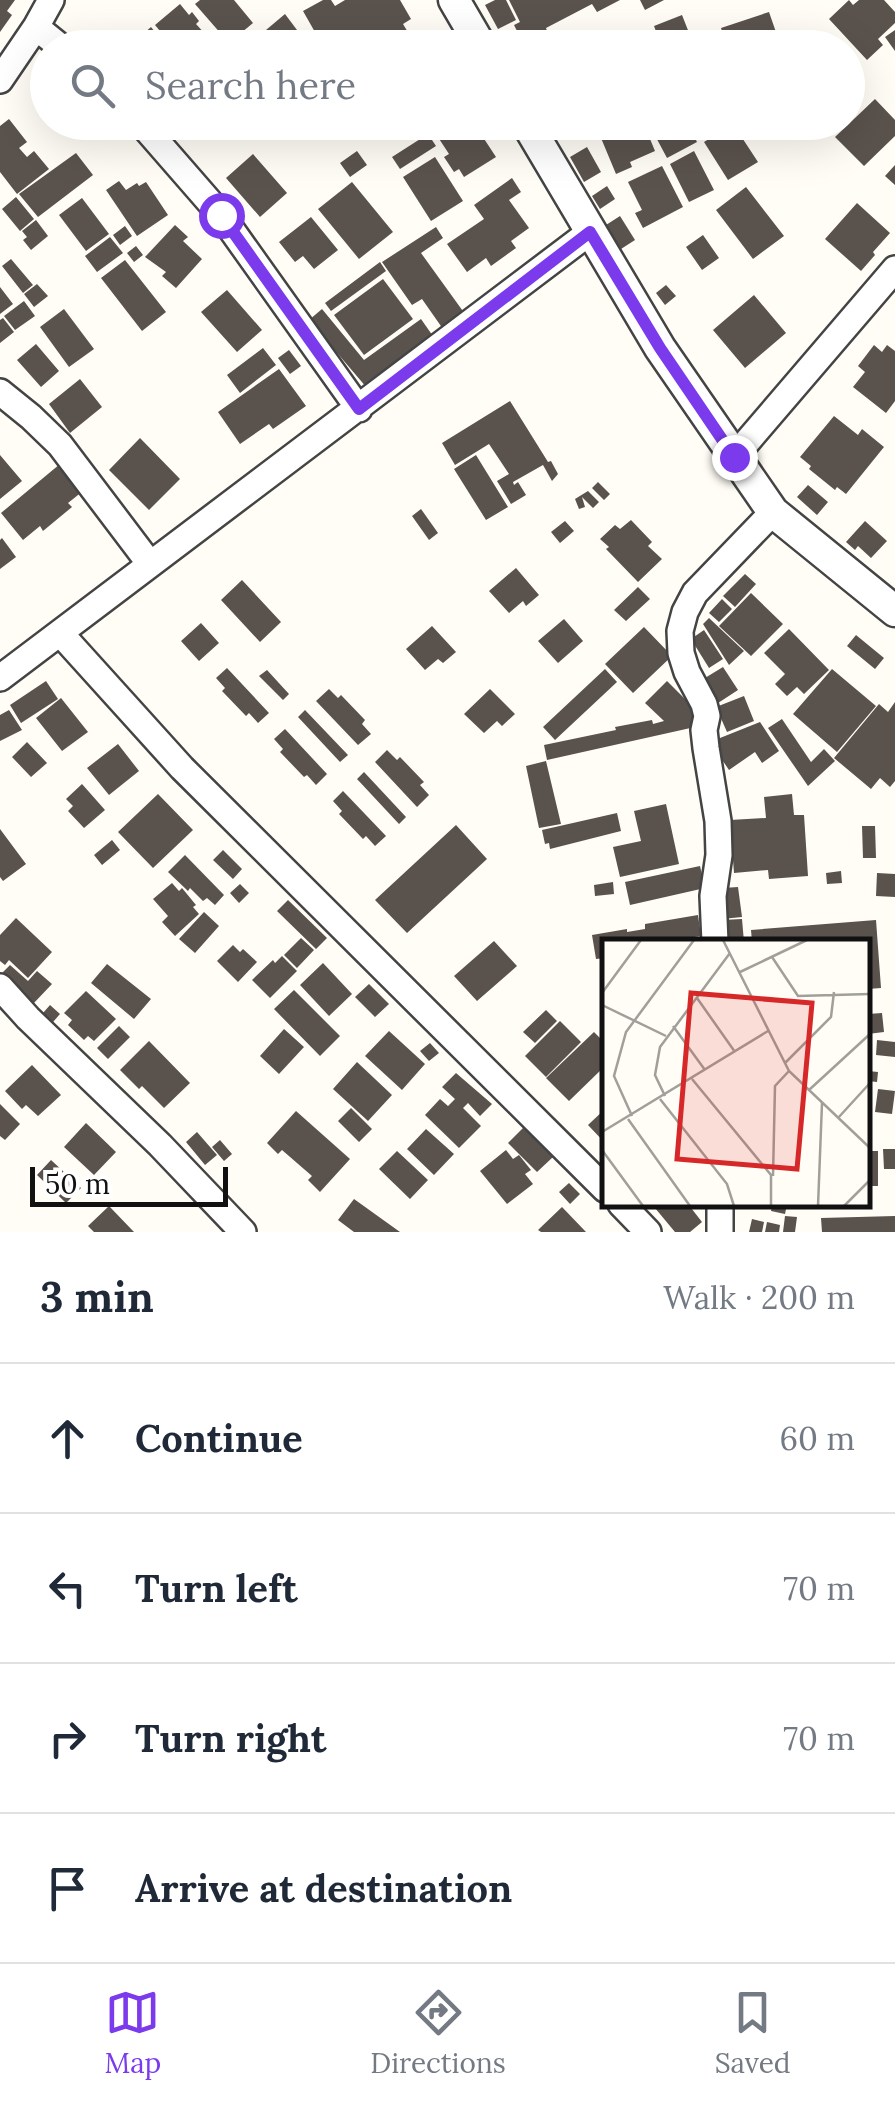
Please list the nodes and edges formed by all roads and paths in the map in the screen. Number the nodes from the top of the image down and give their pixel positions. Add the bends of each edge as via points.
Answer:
1 (51, 0) edge
2 (454, 0) edge
3 (36, 26) junction
4 (33, 30) edge
5 (41, 30) edge
6 (472, 30) edge
7 (30, 35) edge
8 (0, 80) edge
9 (156, 140) edge
10 (536, 140) edge
11 (590, 232) junction
12 (895, 269) edge
13 (0, 392) edge
14 (359, 409) junction
15 (734, 457) junction
16 (773, 512) junction
17 (150, 564) junction
18 (895, 611) edge
19 (60, 632) junction
20 (0, 678) edge
21 (715, 939) edge
22 (0, 987) edge
23 (602, 1186) edge
24 (623, 1207) edge
25 (243, 1232) edge
26 (648, 1232) edge

1 - 3 street
2 - 6 street
3 - 4 street
3 - 5 street
7 - 8 street
9 - 14 street via 221,215
10 - 11 street
11 - 14 street
11 - 15 street
12 - 15 street
13 - 17 street via 60,446
14 - 17 street
15 - 16 street
16 - 18 street
16 - 21 street via 695,593 680,631 686,672 707,716 719,838
17 - 19 street
19 - 20 street
19 - 23 street via 227,814
22 - 25 street
24 - 26 street

